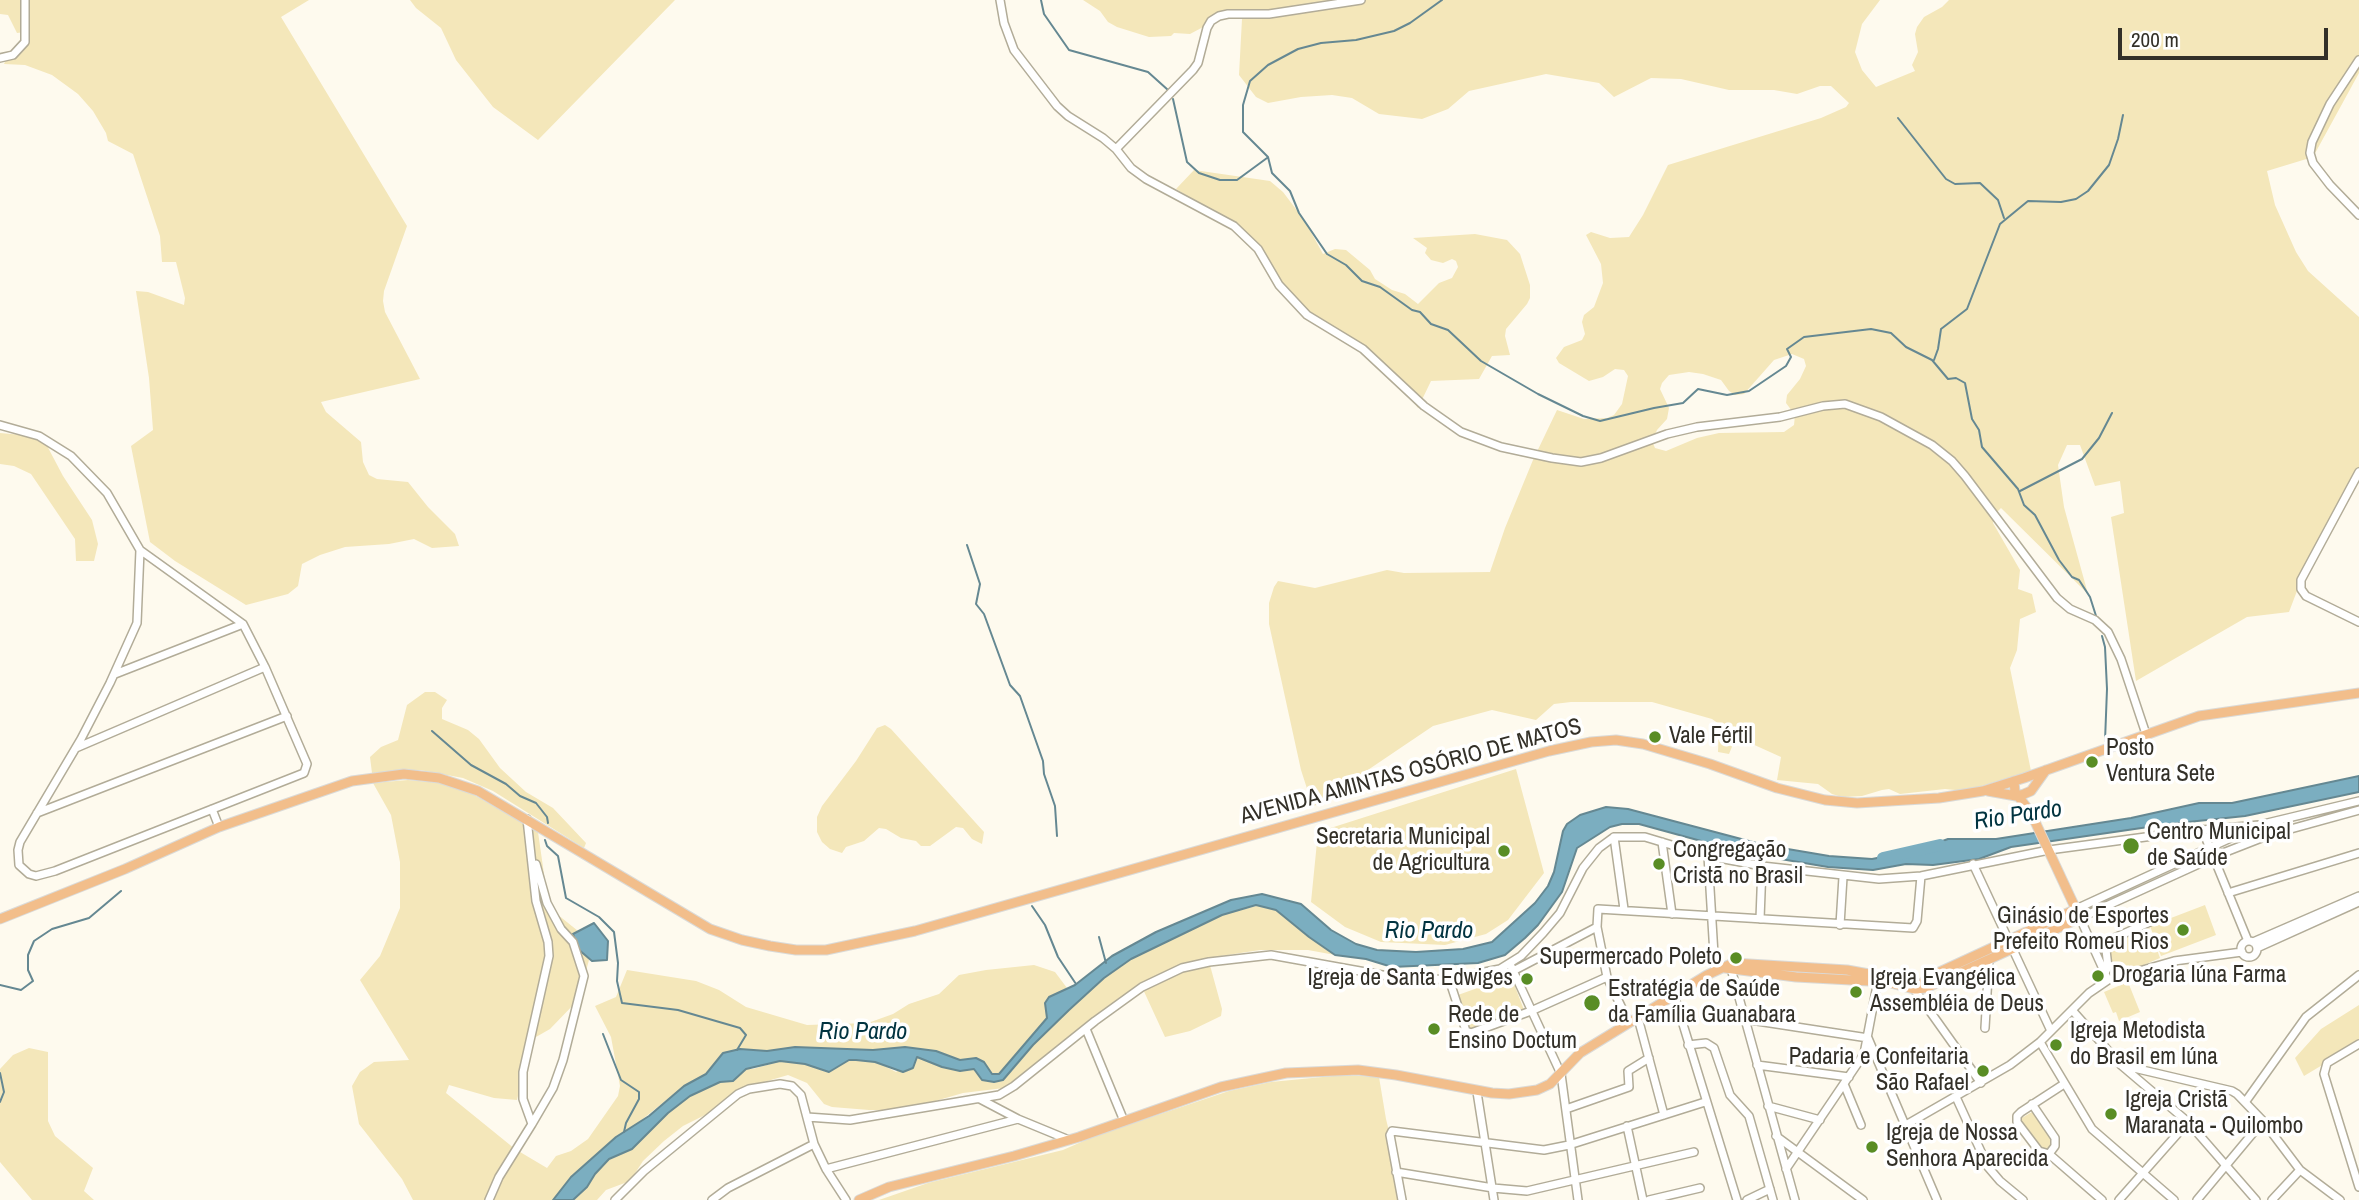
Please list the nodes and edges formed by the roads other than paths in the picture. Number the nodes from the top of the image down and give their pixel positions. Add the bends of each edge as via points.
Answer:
1 (26, 0) edge
2 (1000, 0) edge
3 (1361, 0) edge
4 (0, 58) edge
5 (2359, 60) edge
6 (1116, 149) junction
7 (2359, 215) edge
8 (0, 425) edge
9 (2359, 472) edge
10 (141, 551) junction
11 (2359, 622) edge
12 (243, 624) junction
13 (265, 667) junction
14 (115, 674) junction
15 (2359, 693) edge
16 (287, 716) junction
17 (2146, 734) junction
18 (76, 748) junction
19 (2047, 769) junction
20 (2024, 778) junction
21 (2014, 781) junction
22 (1983, 791) junction
23 (2031, 791) junction
24 (2016, 796) junction
25 (2359, 801) edge
26 (212, 809) junction
27 (2359, 810) edge
28 (37, 813) junction
29 (2032, 815) junction
30 (527, 818) junction
31 (2259, 825) junction
32 (219, 827) junction
33 (2202, 829) junction
34 (1614, 837) junction
35 (1662, 842) junction
36 (2047, 846) junction
37 (531, 847) junction
38 (2209, 849) junction
39 (2359, 853) edge
40 (1709, 856) junction
41 (2214, 858) junction
42 (1973, 864) junction
43 (1762, 866) junction
44 (1921, 876) junction
45 (1843, 877) junction
46 (2228, 893) junction
47 (2359, 896) edge
48 (2359, 902) edge
49 (1624, 909) junction
50 (1672, 914) junction
51 (2078, 914) junction
52 (1710, 916) junction
53 (2163, 916) dead end
54 (0, 919) edge
55 (1760, 919) junction
56 (1840, 925) junction
57 (1597, 927) junction
58 (2009, 944) junction
59 (2252, 944) junction
60 (2242, 952) junction
61 (1989, 959) junction
62 (1512, 967) junction
63 (1729, 967) junction
64 (1715, 971) junction
65 (2359, 975) edge
66 (1607, 977) junction
67 (2107, 977) junction
68 (1449, 979) junction
69 (1876, 979) junction
70 (1916, 989) junction
71 (1674, 995) junction
72 (2072, 1010) junction
73 (1531, 1011) junction
74 (1638, 1018) junction
75 (1744, 1019) junction
76 (1629, 1023) junction
77 (1086, 1028) junction
78 (1985, 1028) dead end
79 (2051, 1031) junction
80 (1868, 1038) junction
81 (2040, 1042) junction
82 (2359, 1044) edge
83 (1688, 1045) junction
84 (1649, 1058) junction
85 (1757, 1065) junction
86 (2121, 1065) junction
87 (1561, 1074) junction
88 (1847, 1081) junction
89 (1981, 1083) junction
90 (2064, 1084) junction
91 (1477, 1092) junction
92 (1956, 1097) junction
93 (979, 1099) junction
94 (2246, 1101) junction
95 (1705, 1102) junction
96 (2032, 1104) junction
97 (1768, 1106) junction
98 (1566, 1109) junction
99 (1664, 1115) junction
100 (807, 1117) junction
101 (1018, 1119) junction
102 (1820, 1120) junction
103 (1124, 1121) junction
104 (2263, 1121) junction
105 (2188, 1122) junction
106 (532, 1124) junction
107 (1861, 1125) dead end
108 (1628, 1126) junction
109 (1904, 1126) junction
110 (1776, 1135) junction
111 (1069, 1140) junction
112 (814, 1144) junction
113 (1486, 1144) junction
114 (1569, 1145) junction
115 (1799, 1150) junction
116 (1694, 1152) dead end
117 (2049, 1154) junction
118 (2226, 1164) junction
119 (1637, 1167) junction
120 (826, 1169) junction
121 (1786, 1169) junction
122 (2300, 1170) junction
123 (1396, 1172) junction
124 (2143, 1173) junction
125 (1574, 1182) junction
126 (2359, 1186) edge
127 (1493, 1188) junction
128 (1700, 1188) dead end
129 (1770, 1189) junction
130 (489, 1200) edge
131 (615, 1200) edge
132 (712, 1200) edge
133 (846, 1200) edge
134 (859, 1200) edge
135 (1402, 1200) edge
136 (1494, 1200) edge
137 (1578, 1200) edge
138 (1643, 1200) edge
139 (1649, 1200) edge
140 (1737, 1200) edge
141 (1747, 1200) edge
142 (1773, 1200) edge
143 (1795, 1200) edge
144 (1863, 1200) edge
145 (1937, 1200) edge
146 (2023, 1200) edge
147 (2102, 1200) edge
148 (2119, 1200) edge
149 (2174, 1200) edge
150 (2197, 1200) edge
151 (2256, 1200) edge
152 (2272, 1200) edge
153 (2340, 1200) edge

1 - 4 street via 25,42 13,55
2 - 6 street via 1021,62 1068,116
3 - 6 street via 1269,14 1228,13 1210,21 1193,70
5 - 7 street via 2330,104 2310,153 2330,185
6 - 17 street via 1131,169 1146,179 1234,226 1258,249 1279,285 1307,315 1363,349 1424,406 1471,437 1581,462 1697,427 1780,417 1834,404 1868,411 1904,428 1952,461 2057,598 2108,632
8 - 10 street via 38,436 71,456 107,493
9 - 11 street via 2301,580 2306,596
10 - 12 street
10 - 14 street via 138,616
12 - 13 street
12 - 14 street
13 - 16 street
13 - 18 street
14 - 18 street
15 - 17 main road via 2206,714
16 - 26 street via 306,760 305,772
16 - 28 street
17 - 19 main road
18 - 28 street
19 - 20 main road
19 - 23 main road
20 - 21 main road
20 - 23 main road
21 - 22 main road
21 - 24 main road
22 - 24 main road
22 - 30 main road, AVENIDA AMINTAS OSÓRIO DE MATOS via 1938,798 1840,802 1793,793 1643,744 1591,742 885,939 796,950 757,944 700,924
23 - 24 main road
23 - 29 main road
24 - 29 main road
25 - 31 street
26 - 28 street via 36,876 23,870 18,858 20,842
26 - 32 street
27 - 41 street via 2280,831
29 - 36 main road
30 - 32 main road, AVENIDA AMINTAS OSÓRIO DE MATOS via 465,785 404,774 352,781
30 - 37 street
31 - 33 street
31 - 38 street
32 - 54 main road, AVENIDA AMINTAS OSÓRIO DE MATOS
33 - 36 street
33 - 38 street
34 - 35 street
34 - 49 street
34 - 62 street via 1583,868 1556,918
35 - 40 street
35 - 50 street
36 - 42 street
36 - 51 main road
37 - 106 street via 536,901 549,948 523,1072 523,1099
37 - 106 street via 547,903 573,942 584,976 561,1068
38 - 41 street
38 - 51 street
39 - 46 street
40 - 43 street
40 - 52 street
41 - 46 street
41 - 51 street
42 - 44 street
42 - 58 street
43 - 45 street
43 - 55 street
44 - 45 street
44 - 56 street via 1915,927
45 - 56 street
46 - 59 street
47 - 59 street
48 - 59 street
49 - 50 street
49 - 57 street via 1600,908
50 - 52 street
51 - 58 main road
51 - 67 street
52 - 55 street
52 - 64 street
53 - 67 street via 2112,939 2106,950
55 - 56 street
57 - 62 street
57 - 66 street
58 - 61 main road
58 - 70 main road via 1926,979
58 - 79 street
59 - 60 street via 2243,944
59 - 60 street via 2252,956
60 - 67 street via 2174,961
61 - 70 main road
61 - 78 street
62 - 68 street
62 - 73 street
63 - 64 main road
63 - 69 main road via 1837,969
63 - 75 street
64 - 71 main road
65 - 94 street via 2306,1017
66 - 73 street
66 - 76 street
67 - 72 street
68 - 73 street via 1467,1032
68 - 77 street via 1399,979 1291,957 1252,955 1196,964 1169,974 1133,993
69 - 70 main road
69 - 80 street
70 - 89 street
71 - 74 main road
71 - 83 street
72 - 79 street
72 - 86 street
73 - 87 street
74 - 76 main road
74 - 84 street
75 - 80 street
75 - 85 street
76 - 87 main road via 1575,1057
77 - 93 street via 1014,1086
77 - 103 street
79 - 81 street
80 - 88 street
80 - 109 street
81 - 89 street
81 - 90 street
82 - 126 street via 2327,1063 2324,1074
83 - 95 street
83 - 129 street via 1706,1043 1714,1048 1727,1091 1749,1116
84 - 98 street via 1626,1073 1629,1087
84 - 99 street
85 - 88 street
85 - 97 street
86 - 94 street via 2232,1091
86 - 105 street
87 - 91 main road via 1547,1086 1529,1091
87 - 98 street
88 - 102 street
88 - 107 street
89 - 92 street
90 - 96 street
90 - 124 street via 2092,1129
91 - 103 main road via 1385,1073 1324,1070 1253,1078
91 - 113 street
92 - 109 street
92 - 146 street via 1988,1167
93 - 100 street via 850,1120
93 - 101 street
94 - 104 street
95 - 99 street
95 - 140 street
96 - 117 street via 2055,1138
96 - 117 street via 2018,1114 2017,1122 2039,1152
97 - 102 street
97 - 110 street
98 - 114 street
99 - 108 street
100 - 112 street
100 - 131 street via 801,1095 787,1084 742,1091
101 - 111 street
101 - 120 street
102 - 115 street
103 - 111 main road
104 - 118 street
104 - 122 street
105 - 118 street
105 - 124 street
106 - 130 street
108 - 114 street
108 - 119 street
109 - 145 street
110 - 115 street
110 - 121 street
111 - 134 main road via 889,1187
112 - 120 street
112 - 132 street
113 - 114 street via 1544,1150
113 - 123 street via 1391,1131
113 - 127 street
114 - 125 street
115 - 121 street
115 - 144 street
116 - 119 street
117 - 147 street
118 - 150 street
118 - 151 street
119 - 125 street
119 - 138 street
120 - 133 street
121 - 143 street
122 - 152 street
122 - 153 street
123 - 127 street
123 - 135 street
124 - 148 street
124 - 149 street
125 - 127 street via 1534,1191
125 - 137 street
127 - 136 street
128 - 139 street
129 - 141 street
129 - 142 street

